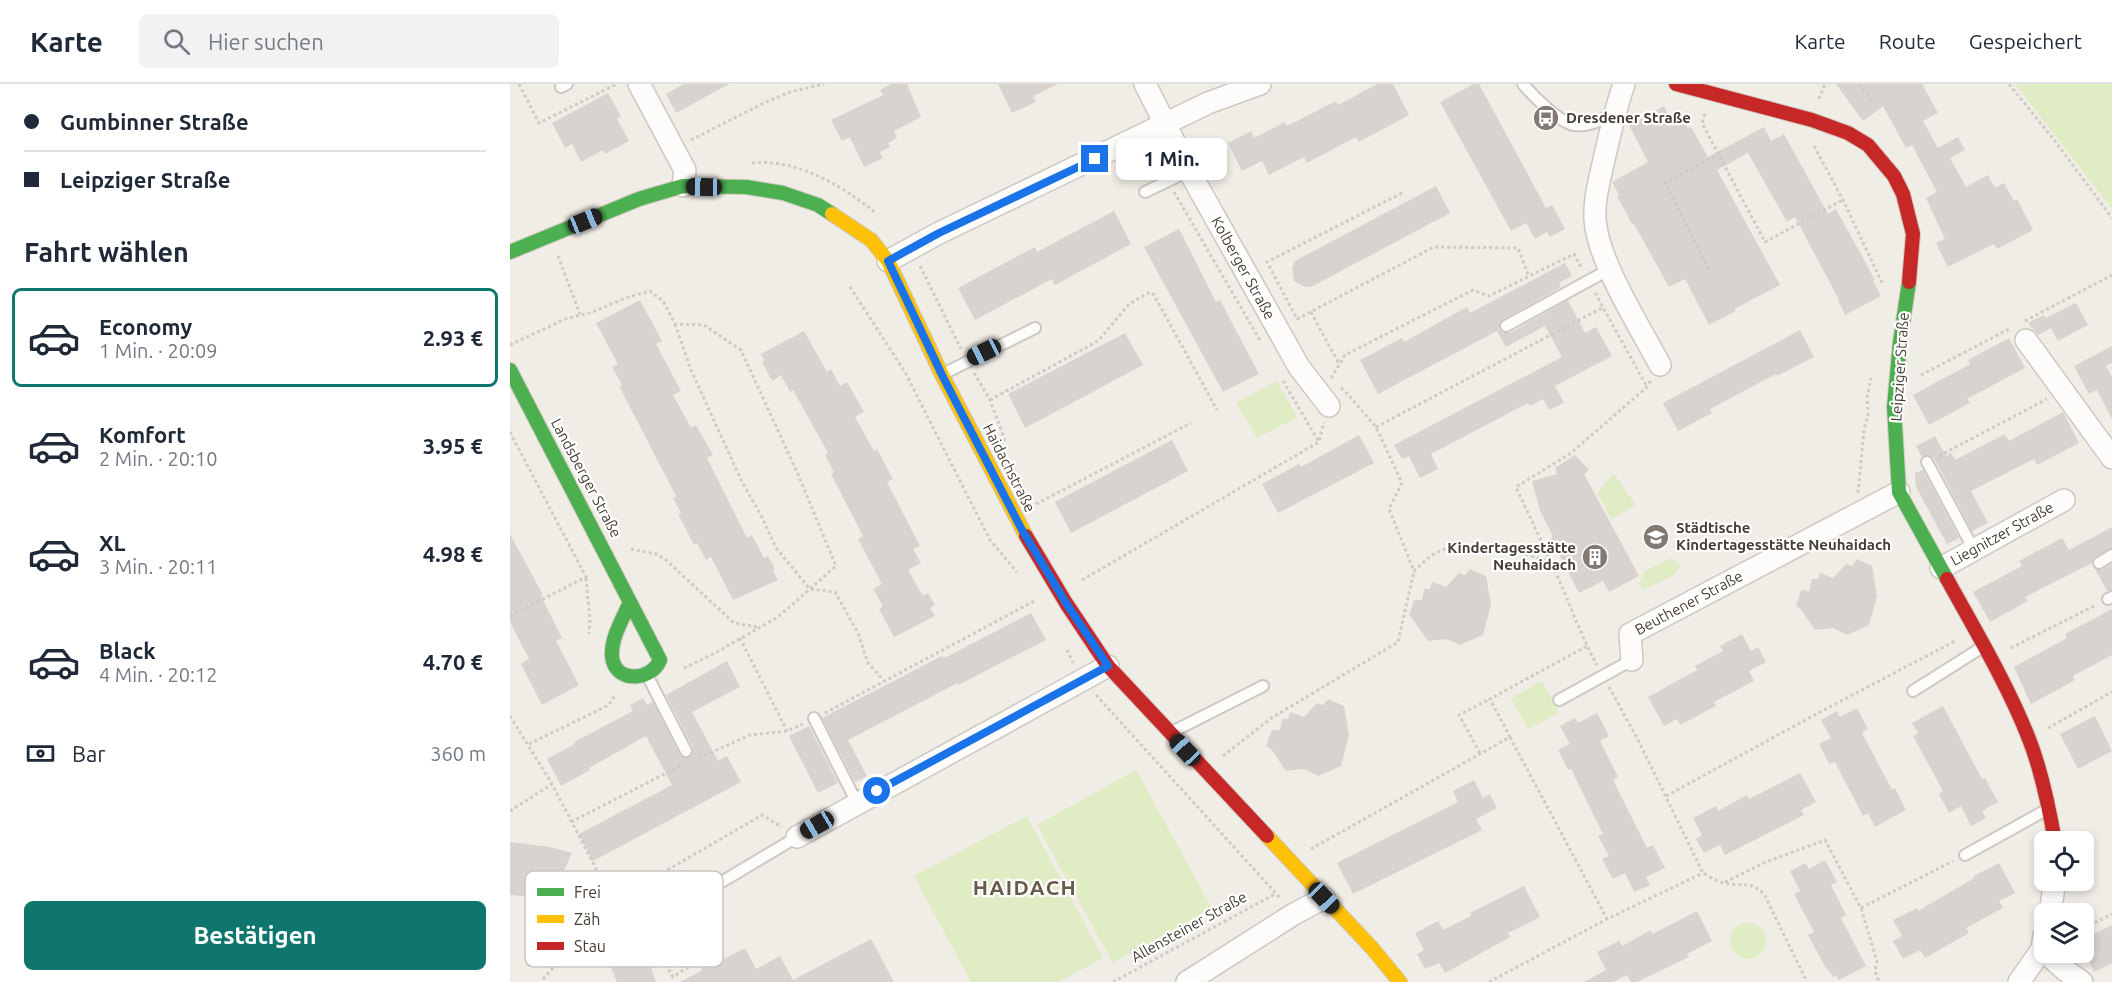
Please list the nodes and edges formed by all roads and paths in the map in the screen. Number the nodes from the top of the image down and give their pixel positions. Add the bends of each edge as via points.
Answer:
1 (519, 84) edge
2 (617, 84) edge
3 (639, 84) edge
4 (824, 84) edge
5 (1145, 84) edge
6 (1260, 84) edge
7 (1523, 84) edge
8 (1624, 84) edge
9 (1676, 84) edge
10 (1825, 84) edge
11 (1859, 84) edge
12 (2009, 84) edge
13 (1699, 90) junction
14 (1875, 103) dead end
15 (1615, 113) junction
16 (1812, 120) junction
17 (1167, 124) junction
18 (1135, 140) junction
19 (673, 148) junction
20 (1719, 154) junction
21 (1189, 171) junction
22 (1168, 182) junction
23 (683, 186) junction
24 (1145, 192) dead end
25 (1402, 193) dead end
26 (1843, 201) junction
27 (2112, 218) edge
28 (549, 236) junction
29 (510, 252) edge
30 (888, 261) junction
31 (1610, 269) junction
32 (1709, 269) dead end
33 (2112, 275) edge
34 (1528, 277) dead end
35 (1883, 286) dead end
36 (1624, 296) junction
37 (1311, 312) junction
38 (580, 315) junction
39 (675, 324) junction
40 (1506, 326) dead end
41 (1035, 328) dead end
42 (2026, 340) dead end
43 (510, 345) edge
44 (1263, 346) dead end
45 (1340, 364) dead end
46 (1660, 365) joint
47 (510, 370) edge
48 (942, 375) junction
49 (1281, 377) dead end
50 (1871, 377) dead end
51 (1337, 386) dead end
52 (1895, 388) junction
53 (2062, 391) junction
54 (990, 400) dead end
55 (1329, 406) joint
56 (1216, 410) dead end
57 (1191, 423) dead end
58 (1376, 428) junction
59 (510, 432) edge
60 (1320, 442) junction
61 (2112, 458) edge
62 (1927, 462) joint
63 (1899, 492) junction
64 (2064, 500) dead end
65 (1034, 505) dead end
66 (1858, 513) junction
67 (631, 549) dead end
68 (1974, 550) junction
69 (2112, 555) edge
70 (1551, 562) junction
71 (2099, 562) dead end
72 (1941, 568) junction
73 (1414, 571) junction
74 (1082, 580) dead end
75 (810, 589) junction
76 (2110, 598) edge
77 (630, 602) junction
78 (510, 616) edge
79 (760, 627) junction
80 (1975, 631) junction
81 (740, 638) junction
82 (1587, 646) junction
83 (1987, 652) junction
84 (660, 660) junction
85 (1632, 660) joint
86 (1108, 666) junction
87 (646, 674) junction
88 (1603, 676) junction
89 (626, 677) junction
90 (884, 681) dead end
91 (1263, 686) dead end
92 (1913, 691) dead end
93 (2112, 692) edge
94 (1490, 699) junction
95 (1559, 700) dead end
96 (510, 716) edge
97 (814, 718) dead end
98 (787, 731) dead end
99 (1170, 734) junction
100 (1510, 737) junction
101 (2029, 739) junction
102 (529, 744) junction
103 (686, 751) dead end
104 (1479, 753) junction
105 (1219, 759) dead end
106 (552, 784) junction
107 (1666, 796) junction
108 (857, 802) junction
109 (2050, 807) junction
110 (510, 811) edge
111 (2053, 831) edge
112 (797, 837) junction
113 (1965, 855) joint
114 (1289, 861) junction
115 (597, 871) edge
116 (666, 871) edge
117 (1703, 873) junction
118 (723, 881) edge
119 (1723, 883) junction
120 (1275, 894) dead end
121 (1324, 898) junction
122 (1861, 908) junction
123 (2112, 915) edge
124 (1607, 919) junction
125 (2094, 923) edge
126 (2034, 961) edge
127 (2059, 963) edge
128 (554, 967) edge
129 (668, 967) edge
130 (688, 967) edge
131 (703, 967) edge
132 (706, 973) dead end
133 (543, 979) dead end
134 (1113, 982) edge
135 (1187, 982) edge
136 (1400, 982) edge
137 (1489, 982) edge
138 (1807, 982) edge
139 (1879, 982) edge
140 (2019, 982) edge
141 (2082, 982) edge

1 - 2 path via 539,123
3 - 19 street
4 - 19 path via 764,102
5 - 17 street, Kolberger Straße
6 - 17 street via 1208,103
7 - 15 lane via 1535,98 1574,125 1599,122
8 - 15 street
9 - 13 street, Leipziger Straße
10 - 16 path
11 - 14 path
12 - 27 path
13 - 16 street, Leipziger Straße
13 - 20 path via 1707,105 1702,123
15 - 31 street via 1596,195 1595,219
16 - 26 path via 1815,150
16 - 52 street, Leipziger Straße via 1868,144 1903,194 1913,234 1912,261
17 - 18 street
17 - 21 street, Kolberger Straße
18 - 22 path
18 - 30 street
19 - 23 street via 685,170
20 - 26 path via 1765,242
20 - 32 path via 1665,183
21 - 22 lane
21 - 55 street, Kolberger Straße via 1299,367
22 - 24 lane
22 - 44 path
23 - 28 street, Haidachstraße via 639,199
23 - 30 street, Haidachstraße via 746,187 783,193 818,205 871,240
25 - 37 path via 1267,262 1297,319
26 - 35 path
28 - 29 street, Haidachstraße
28 - 38 path
30 - 48 street, Haidachstraße
31 - 36 street
31 - 40 lane
33 - 52 path
34 - 37 path via 1518,248 1434,247
36 - 46 street
36 - 58 path
37 - 45 path
38 - 39 path via 650,291 663,301
38 - 43 path
39 - 75 path via 691,370 742,482 776,548
39 - 75 path via 704,325 741,350 836,566
41 - 48 lane
42 - 53 street
46 - 70 path via 1647,387 1571,453 1516,487
47 - 77 street, Landsberger Straße
48 - 86 street, Haidachstraße via 1022,530
49 - 60 path
50 - 66 path
51 - 58 path
52 - 63 street, Leipziger Straße
53 - 61 street
53 - 62 path
54 - 56 path via 1098,341 1129,303 1150,292
55 - 60 path
57 - 65 path
58 - 73 path via 1402,483 1389,508
59 - 78 path via 586,577
60 - 74 path
62 - 68 lane
63 - 66 street, Beuthener Straße
63 - 72 street, Leipziger Straße
64 - 68 street, Liegnitzer Straße
66 - 85 street, Beuthener Straße via 1629,634
67 - 79 path via 657,554 666,560 734,623
68 - 72 street, Liegnitzer Straße
69 - 71 lane
70 - 73 path via 1483,546 1452,546
70 - 82 path
72 - 80 street, Leipziger Straße
73 - 105 path via 1398,642 1270,719
75 - 79 path
75 - 90 path via 835,592 858,633 868,663
76 - 83 path
77 - 84 street, Landsberger Straße
77 - 89 street via 612,653 617,670
79 - 81 path
80 - 83 street, Leipziger Straße
80 - 107 path
81 - 84 path via 666,676
81 - 98 path
82 - 88 path
82 - 94 path
83 - 92 lane
83 - 101 street, Leipziger Straße
84 - 87 street via 655,670
85 - 88 lane
86 - 99 street, Haidachstraße
86 - 108 street
87 - 89 street
87 - 103 lane
88 - 95 lane
88 - 107 path
89 - 102 path via 609,705
91 - 99 lane
93 - 101 path
94 - 100 path
94 - 104 path via 1459,715
96 - 102 path
97 - 108 lane
99 - 114 street, Haidachstraße
100 - 104 path
100 - 124 path
101 - 109 street, Leipziger Straße
102 - 106 path
104 - 114 path
106 - 110 path
106 - 115 path
107 - 117 path
108 - 112 street
109 - 111 street, Leipziger Straße
109 - 113 lane
112 - 116 path via 762,815
112 - 118 lane
113 - 122 path
114 - 121 street, Haidachstraße
117 - 119 path
117 - 124 path
119 - 122 path via 1825,840
119 - 138 path via 1750,884 1764,894
120 - 134 path, Allensteiner Straße
121 - 135 street
121 - 136 street, Haidachstraße
122 - 139 path via 1878,961 1875,971
123 - 125 path
124 - 137 path
126 - 140 street
127 - 141 street
128 - 133 path
129 - 130 path via 673,977
131 - 132 path

